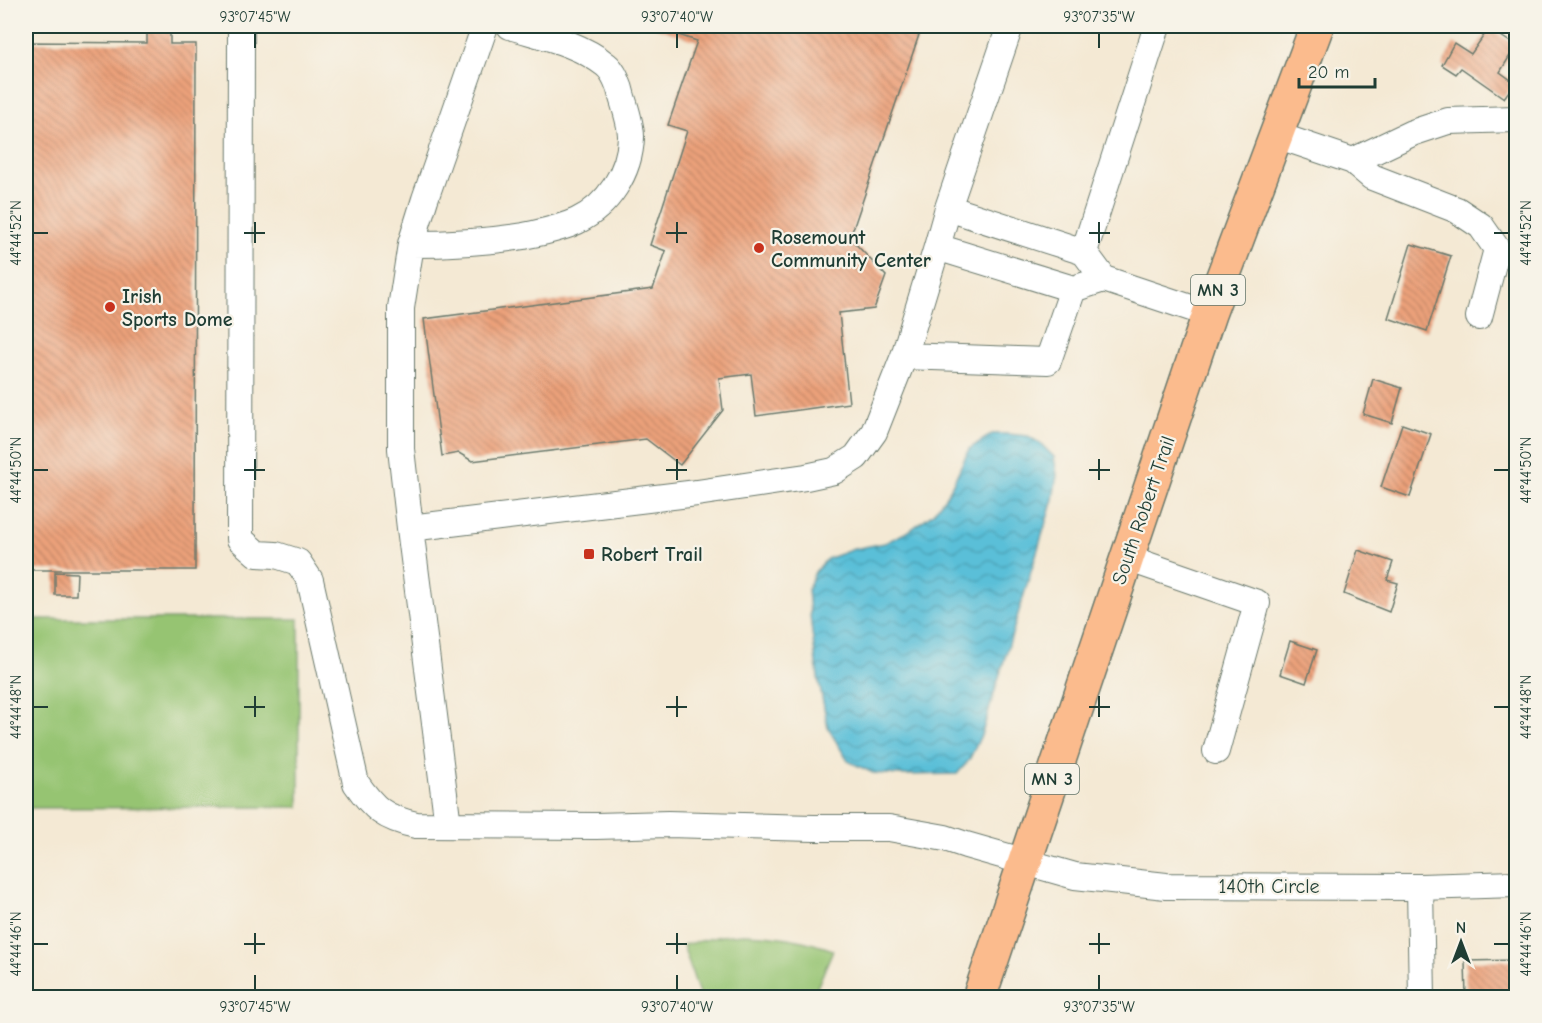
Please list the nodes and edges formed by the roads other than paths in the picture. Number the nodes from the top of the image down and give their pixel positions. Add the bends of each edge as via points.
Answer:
1 (241, 26) edge
2 (485, 26) edge
3 (510, 26) edge
4 (1010, 26) edge
5 (1157, 26) edge
6 (1317, 26) edge
7 (1516, 120) edge
8 (1276, 135) junction
9 (1353, 161) junction
10 (948, 208) junction
11 (411, 244) junction
12 (937, 247) junction
13 (1084, 252) junction
14 (1104, 279) junction
15 (1073, 289) junction
16 (1209, 314) junction
17 (1479, 317) dead end
18 (904, 356) junction
19 (410, 528) junction
20 (1126, 558) junction
21 (1216, 751) dead end
22 (448, 825) junction
23 (1025, 861) junction
24 (1516, 884) edge
25 (1420, 887) junction
26 (979, 998) edge
27 (1422, 998) edge

1 - 22 street, 140th Circle via 240,539 257,554 298,562 310,579 356,783 370,803 401,822
2 - 11 street
3 - 11 street via 562,42 608,66 626,111 631,136 628,160 615,188 600,207 577,221 498,240
4 - 10 street
5 - 13 street
6 - 8 main road, South Robert Trail / MN 3
7 - 9 street via 1448,121
8 - 9 street
8 - 16 main road, South Robert Trail / MN 3
9 - 17 street via 1372,177 1457,210 1481,226 1497,249
10 - 12 street
10 - 13 street
11 - 19 street via 401,308 401,449
12 - 15 street
12 - 18 street
13 - 14 street
14 - 15 street
14 - 16 street
15 - 18 street via 1048,361
16 - 20 main road, South Robert Trail / MN 3
18 - 19 street via 874,432 856,458 834,471 697,493
19 - 22 street
20 - 21 street via 1257,603
20 - 23 main road, South Robert Trail / MN 3
22 - 23 street, 140th Circle via 889,828 945,838
23 - 25 street, 140th Circle via 1075,876 1166,886
23 - 26 main road, South Robert Trail / MN 3
24 - 25 street, 140th Circle
25 - 27 street

